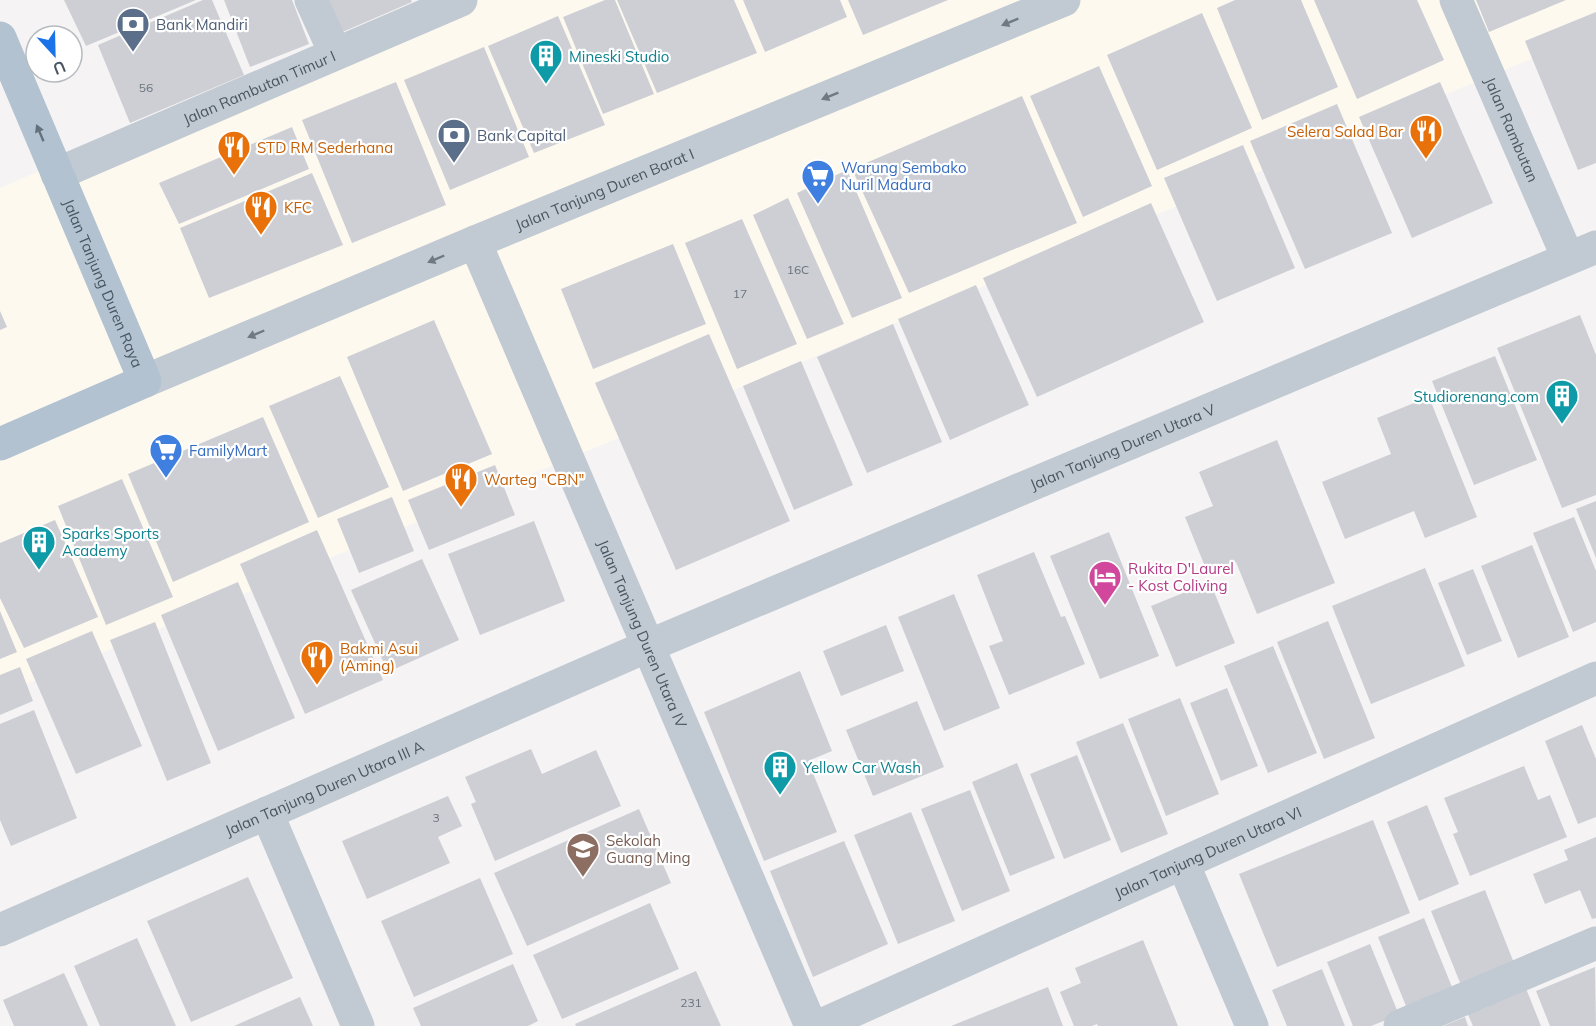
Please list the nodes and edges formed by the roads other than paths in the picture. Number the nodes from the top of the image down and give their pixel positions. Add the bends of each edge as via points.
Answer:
1 (311, 0) edge
2 (461, 0) edge
3 (1064, 0) edge
4 (1456, 0) edge
5 (0, 38) edge
6 (335, 53) junction
7 (57, 174) junction
8 (475, 242) junction
9 (1582, 252) edge
10 (145, 381) junction
11 (0, 444) edge
12 (648, 646) junction
13 (1596, 678) edge
14 (267, 813) junction
15 (1183, 863) junction
16 (0, 930) edge
17 (1596, 943) edge
18 (358, 1026) edge
19 (811, 1026) edge
20 (819, 1026) edge
21 (1252, 1026) edge
22 (1400, 1026) edge

1 - 6 street
2 - 6 street, Jalan Rambutan Timur I
3 -> 8 street, Jalan Tanjung Duren Barat I
4 - 9 street, Jalan Rambutan
7 -> 5 main road, Jalan Tanjung Duren Raya
6 - 7 street, Jalan Rambutan Timur I
7 - 10 main road, Jalan Tanjung Duren Raya
8 -> 10 street, Jalan Tanjung Duren Barat I
8 - 12 street, Jalan Tanjung Duren Utara IV
9 - 12 street, Jalan Tanjung Duren Utara V
10 - 11 main road, Jalan Tanjung Duren Raya
12 - 14 street, Jalan Tanjung Duren Utara III A
12 - 19 street, Jalan Tanjung Duren Utara IV
13 - 15 street, Jalan Tanjung Duren Utara VI
14 - 16 street, Jalan Tanjung Duren Utara III A
14 - 18 street
15 - 20 street, Jalan Tanjung Duren Utara VI
15 - 21 street
17 - 22 street

